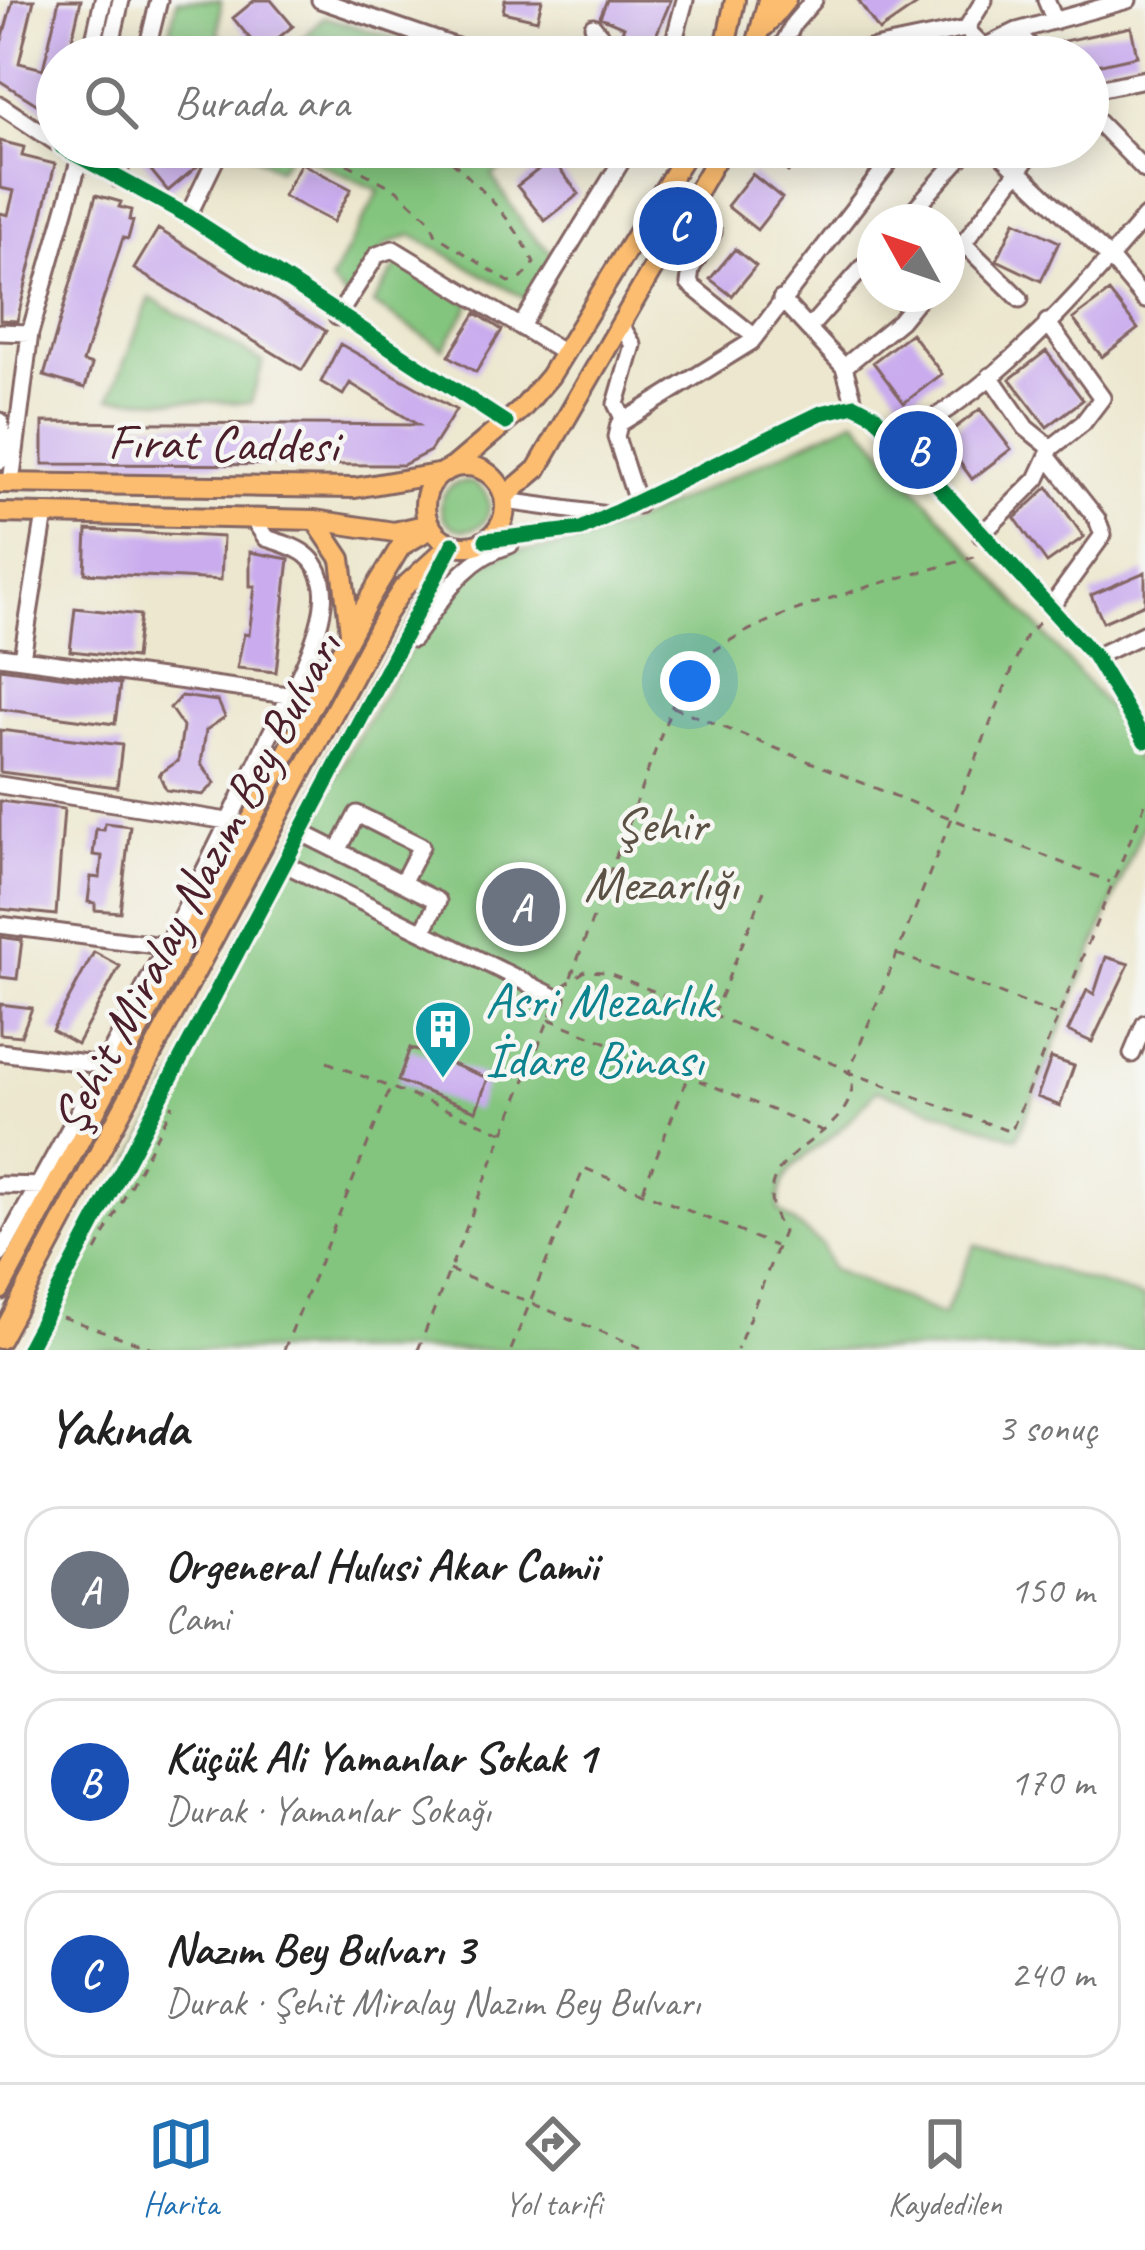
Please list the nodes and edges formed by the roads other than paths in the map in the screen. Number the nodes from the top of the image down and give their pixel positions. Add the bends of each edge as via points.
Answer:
1 (103, 0) edge
2 (121, 0) edge
3 (159, 0) edge
4 (320, 0) edge
5 (686, 0) edge
6 (735, 0) edge
7 (768, 0) edge
8 (786, 0) edge
9 (814, 0) edge
10 (984, 0) edge
11 (1046, 0) edge
12 (1128, 0) edge
13 (1055, 21) junction
14 (592, 26) dead end
15 (966, 29) junction
16 (1017, 32) junction
17 (759, 35) joint
18 (95, 36) edge
19 (113, 36) edge
20 (151, 36) edge
21 (425, 36) edge
22 (600, 36) edge
23 (674, 36) edge
24 (727, 36) edge
25 (788, 36) edge
26 (932, 36) edge
27 (970, 36) edge
28 (1009, 36) edge
29 (1021, 36) edge
30 (1145, 79) edge
31 (1109, 87) edge
32 (0, 105) edge
33 (36, 129) edge
34 (1109, 133) edge
35 (74, 168) edge
36 (103, 168) edge
37 (120, 168) edge
38 (211, 168) edge
39 (617, 168) edge
40 (677, 168) edge
41 (711, 168) edge
42 (885, 168) edge
43 (951, 168) edge
44 (1017, 170) joint
45 (1145, 170) edge
46 (118, 179) junction
47 (919, 204) edge
48 (188, 216) junction
49 (1145, 217) edge
50 (713, 232) dead end
51 (965, 243) edge
52 (965, 245) edge
53 (1110, 258) junction
54 (857, 274) edge
55 (781, 298) junction
56 (1020, 299) dead end
57 (1145, 300) edge
58 (907, 312) edge
59 (337, 316) junction
60 (1047, 322) junction
61 (520, 326) junction
62 (621, 326) junction
63 (809, 328) junction
64 (0, 332) edge
65 (30, 333) junction
66 (755, 337) junction
67 (564, 353) junction
68 (844, 367) junction
69 (990, 376) junction
70 (856, 405) junction
71 (624, 420) junction
72 (0, 421) edge
73 (506, 423) junction
74 (894, 438) junction
75 (1049, 452) junction
76 (0, 461) edge
77 (447, 471) junction
78 (6, 483) edge
79 (505, 499) junction
80 (638, 505) junction
81 (0, 514) edge
82 (45, 514) junction
83 (616, 515) junction
84 (253, 519) junction
85 (315, 520) junction
86 (430, 526) junction
87 (533, 535) junction
88 (981, 535) junction
89 (486, 540) junction
90 (452, 544) junction
91 (1050, 608) junction
92 (1145, 633) edge
93 (350, 635) junction
94 (0, 656) edge
95 (1095, 657) junction
96 (22, 658) junction
97 (394, 665) junction
98 (291, 696) junction
99 (317, 699) junction
100 (1139, 713) edge
101 (1145, 741) edge
102 (0, 784) edge
103 (239, 823) junction
104 (302, 833) junction
105 (338, 851) junction
106 (285, 864) junction
107 (402, 884) junction
108 (0, 925) edge
109 (423, 931) junction
110 (163, 946) junction
111 (557, 998) road end
112 (1145, 1022) edge
113 (0, 1052) edge
114 (1132, 1054) dead end
115 (100, 1065) junction
116 (0, 1185) edge
117 (46, 1186) junction
118 (0, 1254) edge
119 (0, 1290) edge
120 (0, 1340) edge
121 (27, 1350) edge

1 - 18 street
2 - 19 street
3 - 20 street
4 - 21 street
5 - 23 street
6 - 24 main road
7 - 17 main road
8 - 17 main road
9 - 25 street
10 - 15 street
11 - 13 street
12 - 13 street
13 - 16 street
14 - 22 street
15 - 26 street
15 - 27 street
16 - 28 street
16 - 29 street
30 - 31 street
32 - 33 street
34 - 45 street
35 - 65 street
36 - 46 street
37 - 46 street
38 - 48 street
39 - 61 street
40 - 67 main road
41 - 62 main road
42 - 55 street
43 - 47 street
44 - 51 street
44 - 53 street
46 - 48 street
48 - 59 street
49 - 53 street
50 - 66 street via 689,284
52 - 56 street
53 - 57 street
53 - 60 street
54 - 63 street
55 - 63 street
55 - 66 street
58 - 68 street
59 - 61 street via 377,255 393,249
59 - 73 street
60 - 69 street
60 - 75 street via 1102,398
61 - 67 street
62 - 71 street via 633,345 616,404
62 - 79 main road via 537,469
63 - 68 street
64 - 65 street
65 - 78 street
66 - 71 street
67 - 73 main road
68 - 70 street
69 - 74 street via 931,422
69 - 75 street
70 - 74 street
70 - 80 street via 820,413
71 - 80 street via 616,437
72 - 76 street
73 - 77 main road
74 - 88 street
75 - 88 street via 1037,479
75 - 91 street via 1103,535
77 - 78 main road, Fırat Caddesi via 355,488
77 - 79 main road via 486,472
77 - 86 main road via 428,493
79 - 83 street
79 - 89 main road via 501,524
80 - 83 street
81 - 82 main road, Fırat Caddesi
82 - 84 main road, Fırat Caddesi
82 - 96 street
83 - 87 street
84 - 85 main road, Fırat Caddesi
84 - 98 street via 266,538 307,553 323,585
85 - 86 main road, Fırat Caddesi via 394,532
85 - 93 main road via 341,559
86 - 90 main road
86 - 93 main road, Şehit Miralay Nazım Bey Bulvarı via 401,546
87 - 89 street
87 - 97 street via 459,576
88 - 91 street
89 - 90 main road
90 - 97 street
90 - 120 main road, Şehit Miralay Nazım Bey Bulvarı via 386,614
91 - 95 street
92 - 95 street
93 - 99 main road, Şehit Miralay Nazım Bey Bulvarı
94 - 96 street
95 - 100 street
96 - 98 street
97 - 104 street
98 - 99 street
98 - 103 street
99 - 103 main road, Şehit Miralay Nazım Bey Bulvarı
100 - 101 street
102 - 103 street
103 - 110 street
103 - 117 main road, Şehit Miralay Nazım Bey Bulvarı
104 - 105 street
104 - 106 street
105 - 107 street
105 - 107 street via 357,814 421,846
106 - 109 street
106 - 121 street
107 - 109 street via 438,901
108 - 110 street
109 - 111 street
110 - 115 street
112 - 114 street
113 - 115 street
115 - 117 street
116 - 117 street
117 - 118 street
117 - 119 main road, Şehit Miralay Nazım Bey Bulvarı

